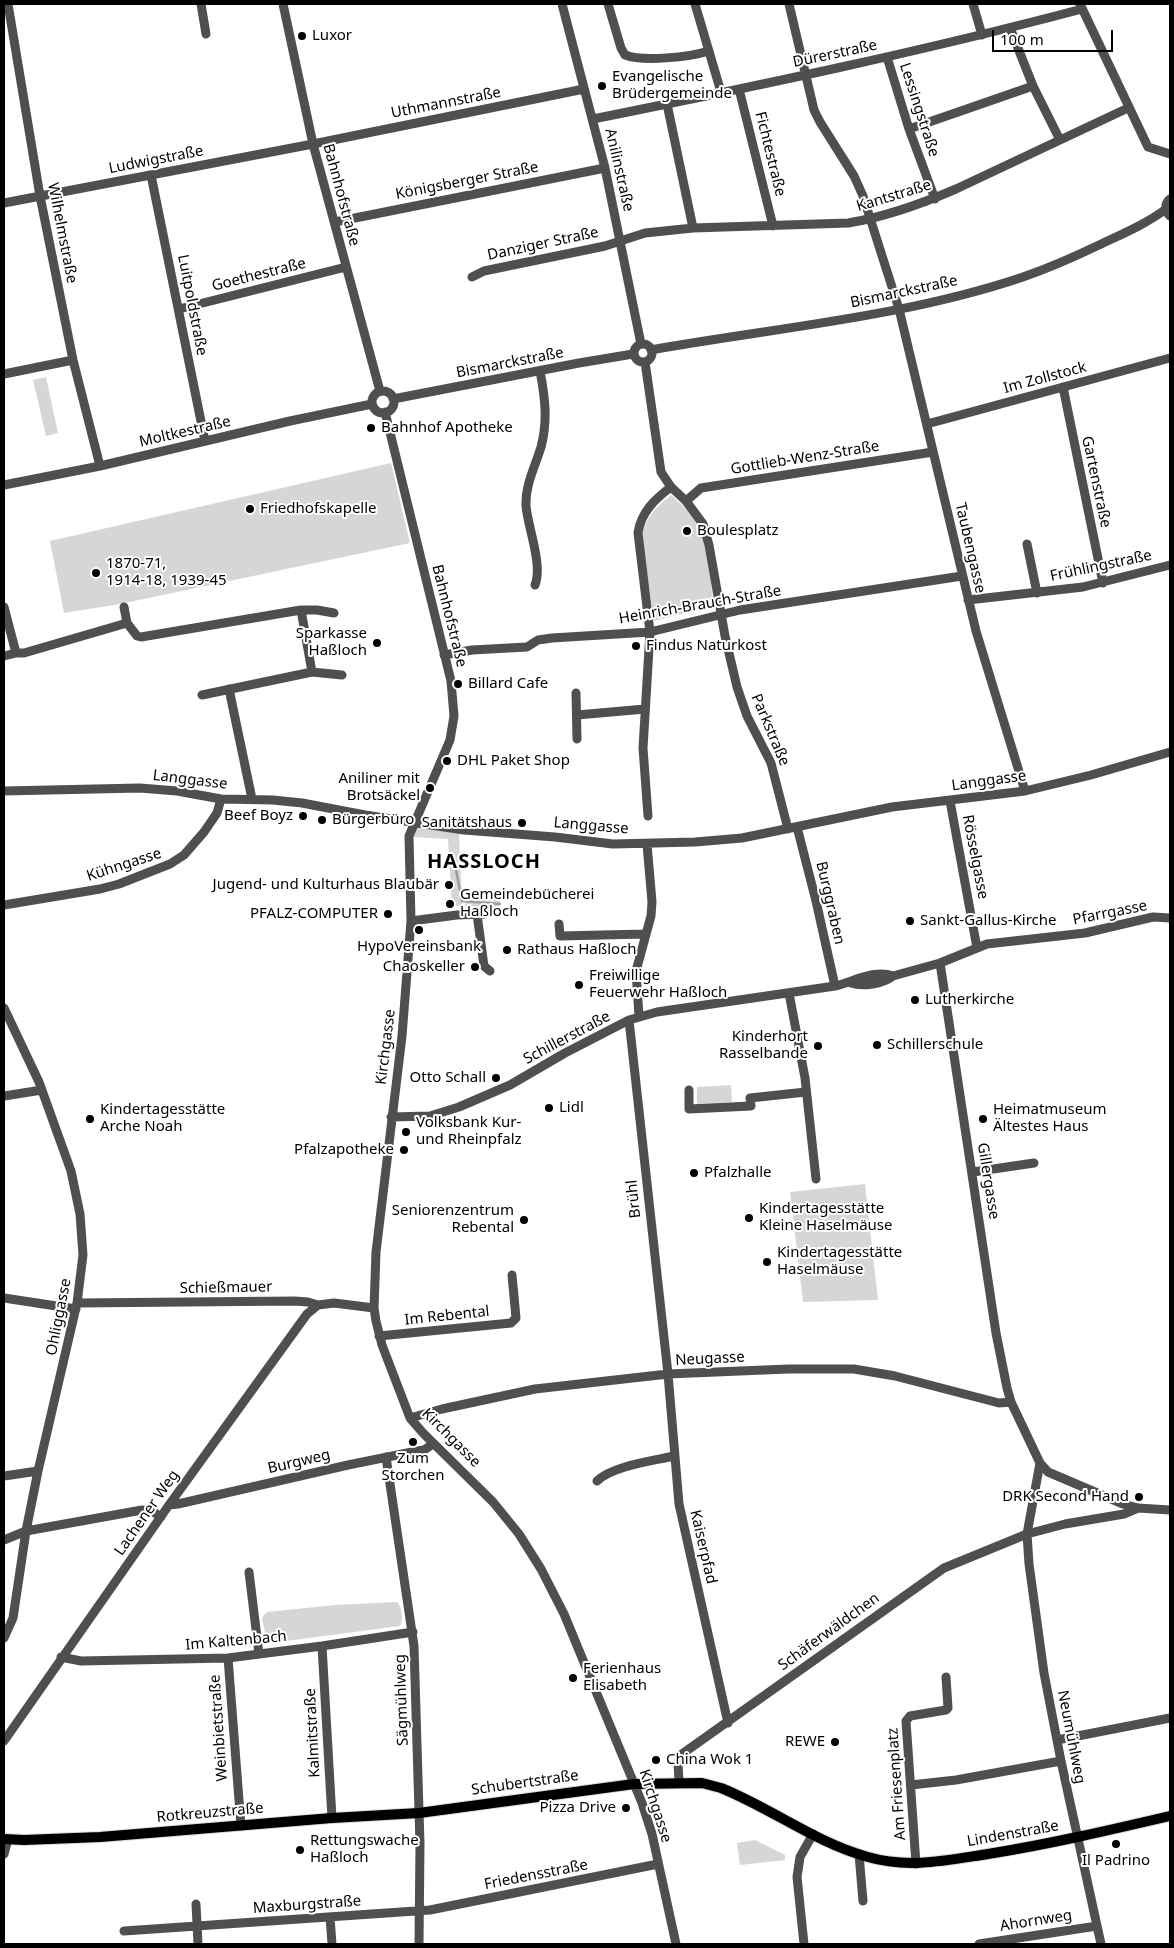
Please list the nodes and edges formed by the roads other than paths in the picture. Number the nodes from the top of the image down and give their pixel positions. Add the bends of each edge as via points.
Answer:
1 (8, 4) edge
2 (202, 4) edge
3 (284, 4) edge
4 (562, 4) edge
5 (608, 4) edge
6 (695, 4) edge
7 (789, 4) edge
8 (973, 4) edge
9 (1081, 6) edge
10 (1010, 28) junction
11 (206, 34) dead end
12 (982, 35) junction
13 (709, 51) junction
14 (887, 57) junction
15 (806, 76) junction
16 (1033, 86) junction
17 (584, 89) junction
18 (739, 89) junction
19 (721, 92) junction
20 (667, 104) junction
21 (1128, 108) junction
22 (593, 119) junction
23 (909, 129) junction
24 (1060, 140) junction
25 (313, 144) junction
26 (1170, 154) edge
27 (605, 168) junction
28 (151, 175) junction
29 (40, 196) junction
30 (935, 199) junction
31 (1170, 199) edge
32 (4, 203) edge
33 (1169, 214) edge
34 (870, 220) junction
35 (335, 222) junction
36 (774, 226) junction
37 (694, 228) junction
38 (620, 240) junction
39 (346, 267) junction
40 (472, 276) dead end
41 (179, 309) junction
42 (899, 309) junction
43 (641, 344) junction
44 (651, 350) junction
45 (633, 354) junction
46 (1170, 358) edge
47 (74, 360) junction
48 (645, 362) junction
49 (540, 371) junction
50 (4, 374) edge
51 (1063, 388) junction
52 (380, 391) junction
53 (393, 399) junction
54 (372, 404) junction
55 (385, 412) junction
56 (926, 424) junction
57 (205, 442) junction
58 (933, 452) junction
59 (100, 466) junction
60 (4, 485) edge
61 (671, 487) junction
62 (686, 501) junction
63 (1027, 544) dead end
64 (1170, 565) edge
65 (962, 576) junction
66 (1103, 583) junction
67 (535, 586) dead end
68 (1037, 593) junction
69 (968, 600) junction
70 (4, 607) edge
71 (124, 607) dead end
72 (301, 610) junction
73 (334, 613) dead end
74 (722, 614) junction
75 (127, 623) junction
76 (650, 632) junction
77 (16, 653) junction
78 (444, 654) junction
79 (4, 656) edge
80 (312, 672) junction
81 (342, 674) dead end
82 (229, 689) junction
83 (576, 693) dead end
84 (202, 695) dead end
85 (645, 709) junction
86 (577, 715) junction
87 (577, 739) dead end
88 (1170, 752) edge
89 (4, 791) edge
90 (1025, 791) junction
91 (221, 799) junction
92 (252, 800) junction
93 (950, 801) junction
94 (648, 816) dead end
95 (413, 822) junction
96 (792, 828) junction
97 (647, 844) junction
98 (4, 905) edge
99 (1170, 918) edge
100 (411, 921) junction
101 (560, 924) dead end
102 (646, 934) junction
103 (978, 948) junction
104 (940, 963) junction
105 (490, 971) dead end
106 (835, 986) junction
107 (789, 993) junction
108 (4, 1008) edge
109 (639, 1016) junction
110 (629, 1020) junction
111 (7, 1024) edge
112 (42, 1090) junction
113 (688, 1090) dead end
114 (806, 1092) junction
115 (4, 1096) edge
116 (391, 1117) junction
117 (1034, 1163) dead end
118 (973, 1172) junction
119 (816, 1179) dead end
120 (512, 1275) dead end
121 (4, 1298) edge
122 (318, 1305) junction
123 (76, 1306) junction
124 (374, 1308) junction
125 (379, 1336) junction
126 (668, 1374) junction
127 (1011, 1402) junction
128 (410, 1418) junction
129 (433, 1444) junction
130 (674, 1456) junction
131 (386, 1457) junction
132 (1040, 1463) junction
133 (38, 1471) junction
134 (4, 1476) edge
135 (598, 1481) dead end
136 (169, 1505) junction
137 (1138, 1508) junction
138 (1170, 1510) edge
139 (160, 1517) junction
140 (26, 1531) junction
141 (1027, 1534) junction
142 (4, 1540) edge
143 (248, 1572) dead end
144 (413, 1632) junction
145 (4, 1638) edge
146 (322, 1646) junction
147 (259, 1654) junction
148 (61, 1657) junction
149 (228, 1658) junction
150 (946, 1677) dead end
151 (1170, 1718) edge
152 (728, 1723) junction
153 (1057, 1740) junction
154 (4, 1741) edge
155 (1061, 1762) junction
156 (678, 1782) junction
157 (634, 1784) junction
158 (911, 1785) junction
159 (419, 1813) junction
160 (1170, 1816) edge
161 (332, 1818) junction
162 (241, 1826) junction
163 (813, 1834) junction
164 (1077, 1838) junction
165 (6, 1839) edge
166 (4, 1854) edge
167 (859, 1854) junction
168 (658, 1864) junction
169 (916, 1864) junction
170 (863, 1900) dead end
171 (196, 1904) dead end
172 (420, 1911) junction
173 (330, 1917) junction
174 (1097, 1926) junction
175 (197, 1927) junction
176 (124, 1931) dead end
177 (994, 1943) edge
178 (198, 1944) edge
179 (332, 1944) edge
180 (419, 1944) edge
181 (676, 1944) edge
182 (804, 1944) edge
183 (979, 1944) edge
184 (1101, 1944) edge

1 - 29 street, Wilhelmstraße
2 - 11 street
3 - 25 street, Bahnhofstraße
4 - 17 street, Anilinstraße
5 - 13 street via 620,48 626,55 676,57
6 - 13 street
7 - 15 street, Taubengasse
8 - 12 street
9 - 10 street, Dürerstraße
9 - 21 street
10 - 12 street, Dürerstraße
10 - 16 street
12 - 14 street, Dürerstraße
13 - 19 street
14 - 15 street, Dürerstraße
14 - 23 street, Lessingstraße
15 - 18 street, Dürerstraße
15 - 34 street, Taubengasse via 817,117 854,176
16 - 23 street
16 - 24 street
17 - 22 street, Anilinstraße
17 - 25 street, Uthmannstraße
18 - 19 street, Dürerstraße
18 - 36 street, Fichtestraße
19 - 20 street, Dürerstraße
20 - 22 street, Dürerstraße
20 - 37 street
21 - 24 street, Kantstraße
21 - 26 street via 1148,147
22 - 27 street, Anilinstraße
23 - 30 street, Lessingstraße
24 - 30 street, Kantstraße
25 - 28 street, Ludwigstraße
25 - 35 street, Bahnhofstraße
27 - 35 street, Königsberger Straße
27 - 38 street, Anilinstraße
28 - 29 street, Ludwigstraße
28 - 41 street, Luitpoldstraße
29 - 32 street, Ludwigstraße
29 - 47 street, Wilhelmstraße
30 - 34 street, Kantstraße
31 - 33 street via 1167,203
33 - 42 street, Bismarckstraße via 1022,277
34 - 36 street, Kantstraße via 848,224
34 - 42 street, Taubengasse
35 - 39 street, Bahnhofstraße
36 - 37 street, Kantstraße
37 - 38 street, Kantstraße via 645,233
38 - 40 street, Danziger Straße
38 - 43 street, Anilinstraße
39 - 41 street, Goethestraße
39 - 52 street, Bahnhofstraße
41 - 57 street, Luitpoldstraße
42 - 44 street, Bismarckstraße
42 - 56 street, Taubengasse
43 - 44 street via 646,344
43 - 45 street via 634,348
44 - 48 street via 651,356
45 - 48 street
45 - 49 street, Bismarckstraße
46 - 51 street, Im Zollstock
47 - 50 street
47 - 59 street, Wilhelmstraße
48 - 61 street via 661,472
49 - 53 street, Bismarckstraße
49 - 67 street via 545,423 526,494 538,574
51 - 56 street, Im Zollstock
51 - 66 street, Gartenstraße
52 - 53 street via 390,393
52 - 54 street via 372,398
53 - 55 street via 391,409
54 - 55 street via 378,412
54 - 57 street, Moltkestraße
55 - 78 street, Bahnhofstraße
56 - 58 street, Taubengasse
57 - 59 street, Moltkestraße
58 - 62 street, Gottlieb-Wenz-Straße via 701,488
58 - 65 street, Taubengasse
59 - 60 street, Moltkestraße
61 - 62 street, Parkstraße
61 - 76 street via 647,509 638,532
62 - 74 street, Parkstraße via 703,524
63 - 68 street, Frühlingstraße
64 - 66 street, Frühlingstraße
65 - 69 street, Taubengasse
65 - 74 street, Heinrich-Brauch-Straße
66 - 68 street, Frühlingstraße
68 - 69 street, Frühlingstraße
69 - 90 street, Taubengasse
70 - 77 street
71 - 75 street
72 - 73 street
72 - 75 street via 141,637
72 - 80 street
74 - 76 street, Heinrich-Brauch-Straße
74 - 96 street, Parkstraße via 740,696 772,763
75 - 77 street
76 - 78 street, Heinrich-Brauch-Straße via 552,638 538,640 527,647
76 - 85 street
77 - 79 street
78 - 95 street, Bahnhofstraße via 454,701 452,728 446,750
80 - 81 street
80 - 82 street
82 - 84 street
82 - 92 street
83 - 86 street
85 - 86 street
85 - 94 street via 643,748
86 - 87 street
88 - 90 street, Langgasse
89 - 91 street, Langgasse via 140,788
90 - 93 street, Langgasse
91 - 92 street, Langgasse
91 - 98 street, Kühngasse via 217,813 204,832 170,864 100,889
92 - 95 street, Langgasse via 302,803
93 - 96 street, Langgasse via 892,807
93 - 103 street, Rösselgasse
95 - 97 street, Langgasse via 464,830 555,836 613,844
95 - 100 street, Kirchgasse via 409,836
96 - 97 street, Langgasse via 735,839
96 - 106 street, Burggraben via 816,901
97 - 102 street via 652,902
99 - 103 street, Pfarrgasse via 1153,917 1085,933 987,944
100 - 105 street via 481,914 484,966
100 - 116 street, Kirchgasse via 402,1036
101 - 102 street via 560,936
102 - 109 street via 636,971
103 - 104 street, Pfarrgasse
104 - 106 street, Schillerstraße
104 - 118 street, Gillergasse
106 - 107 street, Schillerstraße
107 - 109 street, Schillerstraße
107 - 114 street
108 - 111 street, Ohliggasse
109 - 110 street, Schillerstraße
110 - 116 street, Schillerstraße via 510,1085 460,1107 430,1116
110 - 126 street, Brühl
111 - 112 street, Ohliggasse
112 - 115 street
112 - 123 street, Ohliggasse via 78,1197 83,1255
113 - 114 street via 689,1109 751,1106 750,1098
114 - 119 street
116 - 124 street, Kirchgasse via 376,1252
117 - 118 street
118 - 127 street, Gillergasse via 996,1333
120 - 125 street, Im Rebental via 516,1318 512,1323
121 - 123 street, Schießmauer
122 - 123 street, Schießmauer via 295,1301
122 - 124 street, Schießmauer via 334,1303
122 - 136 street, Lachener Weg via 307,1314
123 - 133 street, Ohliggasse
124 - 125 street, Kirchgasse
125 - 128 street, Kirchgasse
126 - 127 street, Neugasse via 854,1369 895,1376 999,1403
126 - 128 street, Neugasse via 535,1389
126 - 130 street, Kaiserpfad
127 - 132 street, Gillergasse
128 - 129 street, Kirchgasse
129 - 131 street, Burgweg via 424,1450
129 - 157 street, Kirchgasse via 493,1502 542,1569 564,1614
130 - 135 street via 609,1472
130 - 152 street, Kaiserpfad via 682,1522
131 - 136 street, Burgweg
131 - 144 street, Sägmühlweg
132 - 137 street via 1048,1472
132 - 141 street, Neumühlweg
133 - 134 street
133 - 140 street, Ohliggasse
136 - 139 street, Lachener Weg
137 - 138 street
137 - 141 street, Schäferwäldchen via 1124,1514
139 - 140 street via 152,1511 142,1510
139 - 148 street, Lachener Weg
140 - 142 street
140 - 145 street, Ohliggasse via 13,1618
141 - 152 street, Schäferwäldchen via 944,1568
141 - 153 street, Neumühlweg via 1034,1609
143 - 147 street
144 - 146 street, Im Kaltenbach
144 - 159 street, Sägmühlweg
146 - 147 street, Im Kaltenbach
146 - 161 street, Kalmitstraße
147 - 149 street, Im Kaltenbach
148 - 149 street, Im Kaltenbach via 81,1661
148 - 154 street, Lachener Weg
149 - 162 street, Weinbietstraße
150 - 158 street, Am Friesenplatz via 948,1708 910,1716 906,1721
151 - 153 street
152 - 156 street, Schäferwäldchen via 679,1757
153 - 155 street, Neumühlweg
155 - 158 street
155 - 164 street, Neumühlweg
156 - 157 main road, Lindenstraße
156 - 163 main road, Lindenstraße via 721,1788
157 - 159 main road, Schubertstraße
157 - 168 street, Kirchgasse
158 - 169 street, Am Friesenplatz
159 - 161 main road, Rotkreuzstraße
159 - 172 street, Sägmühlweg
160 - 164 main road, Lindenstraße
161 - 162 main road, Rotkreuzstraße
162 - 165 main road, Rotkreuzstraße via 100,1837
163 - 167 main road, Lindenstraße
163 - 182 street via 800,1857 796,1877
164 - 169 main road, Lindenstraße
164 - 174 street, Neumühlweg
165 - 166 street
167 - 169 main road, Lindenstraße
167 - 170 street
168 - 172 street, Friedensstraße
168 - 181 street, Kirchgasse
171 - 175 street
172 - 173 street, Maxburgstraße
172 - 180 street, Sägmühlweg
173 - 175 street, Maxburgstraße
173 - 179 street
174 - 177 street, Ahornweg
174 - 184 street, Neumühlweg
175 - 176 street, Maxburgstraße
175 - 178 street
177 - 183 street, Ahornweg

